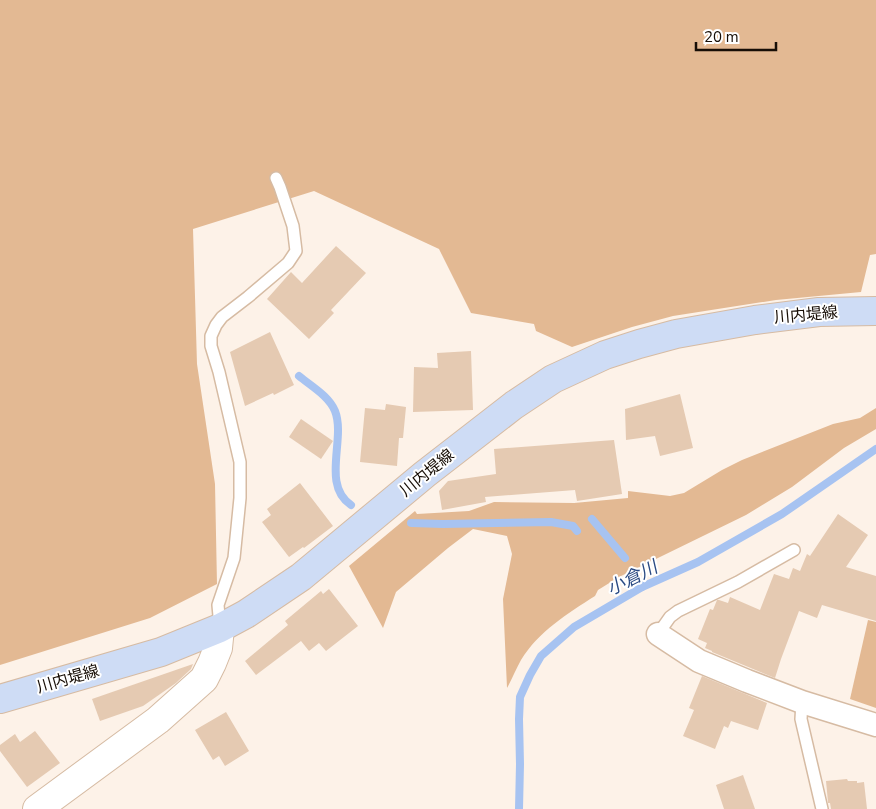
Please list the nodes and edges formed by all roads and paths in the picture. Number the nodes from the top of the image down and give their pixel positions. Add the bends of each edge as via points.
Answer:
1 (276, 178) dead end
2 (876, 311) edge
3 (794, 550) dead end
4 (220, 628) junction
5 (658, 634) joint
6 (0, 699) edge
7 (802, 702) junction
8 (876, 725) edge
9 (37, 809) edge
10 (822, 809) edge

1 - 4 lane via 293,226 296,251 288,263 222,317 211,336 240,462 234,558 218,605
2 - 4 main road, 川内堤線 via 819,312 676,334 605,355 553,380 514,405 432,469 302,578
3 - 5 lane via 678,611
4 - 6 main road, 川内堤線 via 161,652
4 - 9 street via 218,648 204,679 158,720
5 - 7 street via 699,661
7 - 8 street
7 - 10 lane via 801,719

